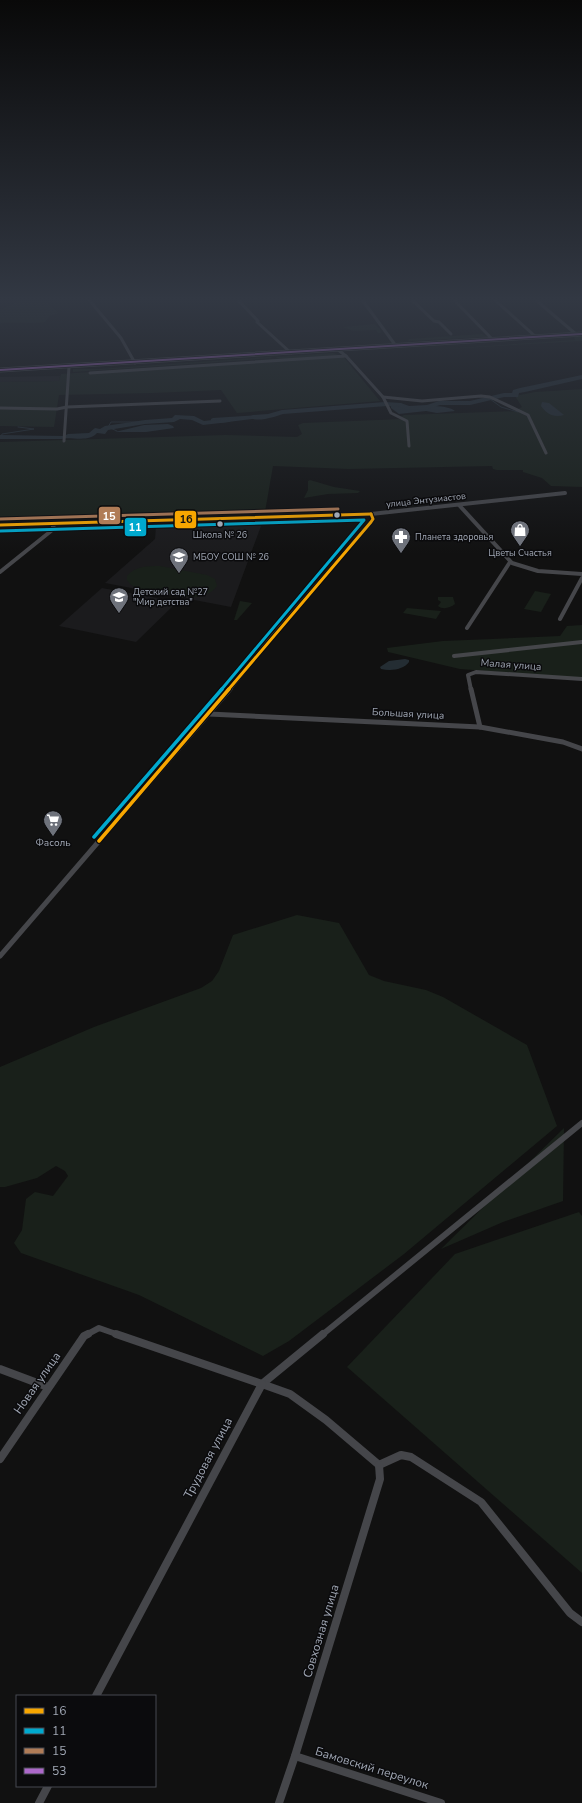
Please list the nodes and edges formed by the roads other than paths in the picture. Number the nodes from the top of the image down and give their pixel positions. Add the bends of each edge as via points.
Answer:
1 (68, 385) edge
2 (372, 385) edge
3 (382, 397) junction
4 (220, 401) dead end
5 (67, 407) junction
6 (0, 408) edge
7 (64, 441) dead end
8 (409, 446) dead end
9 (546, 453) dead end
10 (565, 493) dead end
11 (459, 505) junction
12 (371, 514) junction
13 (54, 523) junction
14 (0, 525) edge
15 (510, 562) junction
16 (0, 572) edge
17 (582, 574) edge
18 (582, 578) edge
19 (560, 619) dead end
20 (467, 628) dead end
21 (582, 642) edge
22 (454, 656) dead end
23 (582, 679) edge
24 (209, 714) junction
25 (480, 727) junction
26 (582, 749) edge
27 (0, 956) edge
28 (582, 1123) edge
29 (0, 1369) edge
30 (262, 1384) junction
31 (48, 1387) junction
32 (0, 1459) edge
33 (379, 1465) junction
34 (582, 1622) edge
35 (97, 1695) edge
36 (295, 1756) junction
37 (47, 1787) edge
38 (39, 1803) edge
39 (279, 1803) edge
40 (441, 1803) edge

1 - 5 street
2 - 3 street
3 - 8 street via 391,413 407,421
3 - 9 street via 422,402 476,395 490,397 528,415
4 - 5 street
5 - 6 street
5 - 7 street
10 - 11 street, улица Энтузиастов
11 - 12 street, улица Энтузиастов
11 - 15 street
12 - 13 street, улица Энтузиастов
12 - 24 street via 371,522
13 - 14 street, улица Энтузиастов
13 - 16 street via 51,531
15 - 17 street via 538,570
15 - 20 street
18 - 19 street
21 - 22 street
23 - 25 street, Малая улица via 476,672 468,675
24 - 25 street, Большая улица
24 - 27 street
25 - 26 street, Большая улица via 563,742
28 - 30 street
29 - 31 street
30 - 31 street, Новая улица via 99,1328 84,1336
30 - 33 street via 290,1394 326,1420
30 - 35 street, Трудовая улица
31 - 32 street, Новая улица
33 - 34 street via 401,1455 411,1457 481,1502 570,1613
33 - 36 street, Совхозная улица via 380,1479
36 - 39 street, Совхозная улица
36 - 40 street, Бамовский переулок
37 - 38 street

